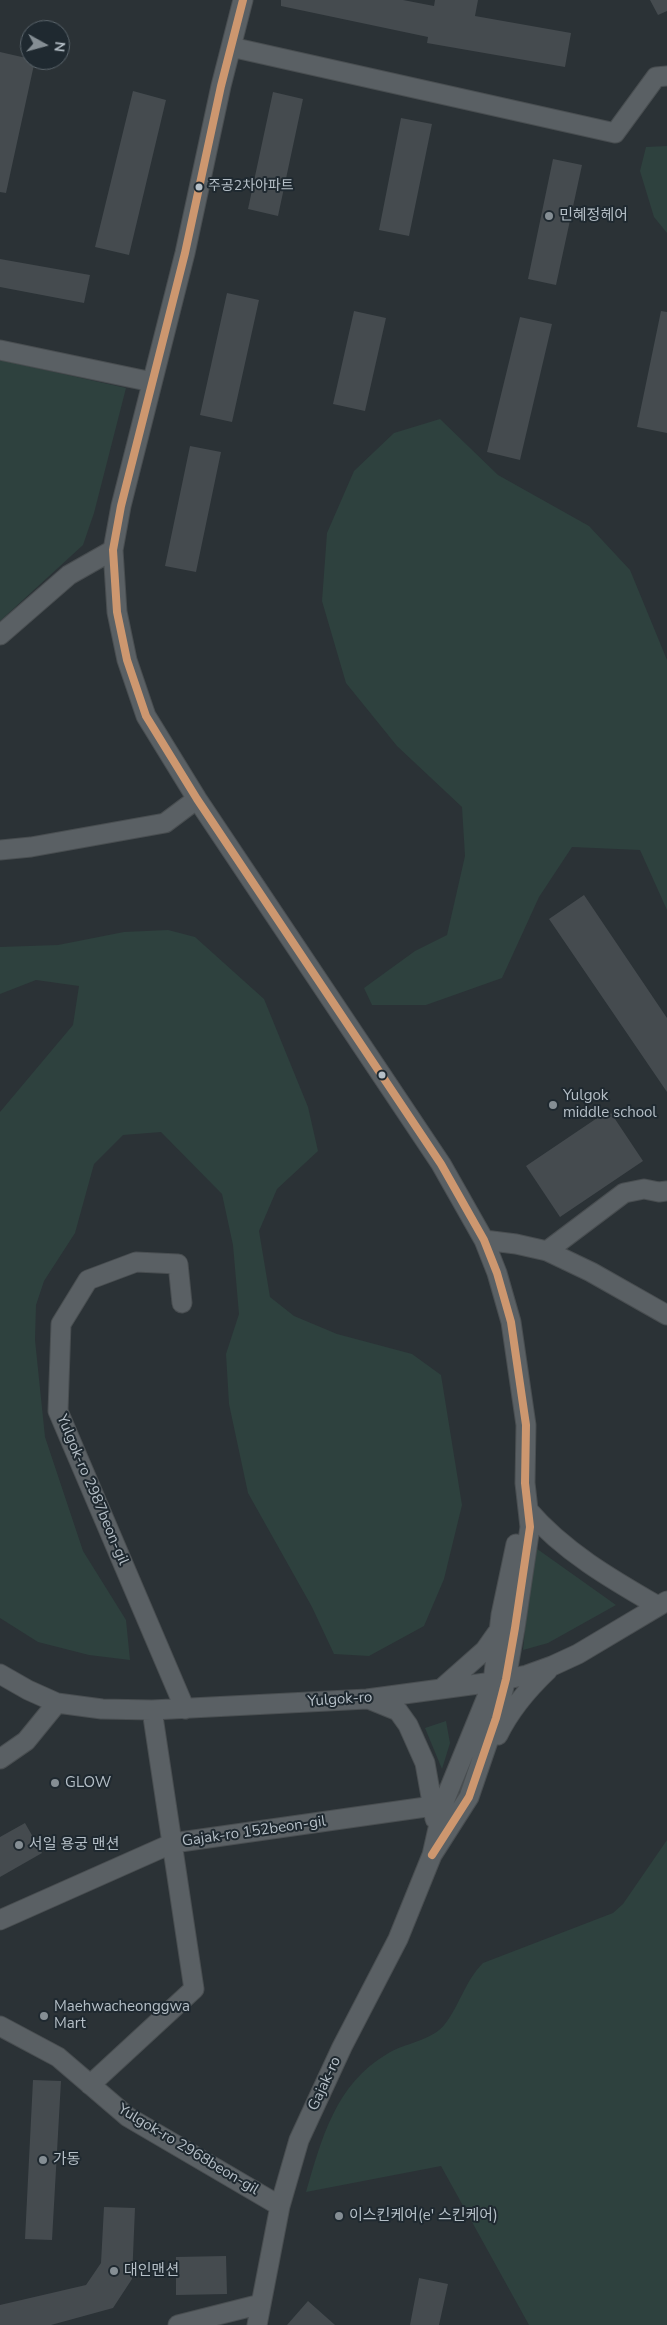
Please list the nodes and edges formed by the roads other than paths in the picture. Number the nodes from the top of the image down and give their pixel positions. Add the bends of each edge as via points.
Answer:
1 (243, 0) edge
2 (231, 47) junction
3 (667, 76) edge
4 (0, 350) edge
5 (152, 382) junction
6 (113, 550) junction
7 (0, 635) edge
8 (196, 799) junction
9 (0, 850) edge
10 (664, 1193) edge
11 (484, 1240) junction
12 (546, 1251) junction
13 (182, 1303) dead end
14 (667, 1315) edge
15 (525, 1483) junction
16 (528, 1510) junction
17 (662, 1604) edge
18 (499, 1629) junction
19 (552, 1666) junction
20 (0, 1674) edge
21 (499, 1681) junction
22 (441, 1689) junction
23 (367, 1699) junction
24 (57, 1703) junction
25 (185, 1709) junction
26 (152, 1710) junction
27 (0, 1759) edge
28 (469, 1797) junction
29 (433, 1806) junction
30 (437, 1835) junction
31 (173, 1843) junction
32 (432, 1855) junction
33 (0, 1920) edge
34 (0, 2026) edge
35 (90, 2085) junction
36 (280, 2206) junction
37 (261, 2304) junction
38 (178, 2325) edge
39 (256, 2325) edge

1 - 2 street, Gajak-ro
2 - 3 street via 615,133 656,77
2 - 5 street, Gajak-ro via 185,254
4 - 5 street
5 - 6 street, Gajak-ro
6 - 7 street via 69,576
6 - 8 street, Gajak-ro via 117,612 127,660 146,716
8 - 9 street via 165,823
8 - 11 street, Gajak-ro via 441,1164
10 - 12 street via 644,1189 624,1193
11 - 12 street
11 - 15 street, Gajak-ro via 512,1322 526,1425
12 - 14 street
13 - 25 street, Yulgok-ro 2987beon-gil via 178,1264 136,1262 88,1280 61,1324 58,1411
15 - 16 street, Gajak-ro
15 - 18 street, Gajak-ro
16 - 17 street via 541,1526 586,1562
16 - 21 street, Gajak-ro via 530,1527
17 - 19 street, Yulgok-ro
18 - 21 street, Gajak-ro
18 - 22 street via 485,1650
19 - 21 street, Yulgok-ro
19 - 28 street via 530,1687 503,1724
20 - 24 street, Yulgok-ro
21 - 22 street, Yulgok-ro
21 - 28 street, Gajak-ro via 496,1718
21 - 30 street, Gajak-ro via 444,1802
22 - 23 street, Yulgok-ro
23 - 25 street, Yulgok-ro
23 - 29 street via 398,1710 408,1725 425,1763
24 - 26 street, Yulgok-ro via 102,1709
24 - 27 street via 26,1740
25 - 26 street, Yulgok-ro
26 - 31 street
28 - 32 street, Gajak-ro
29 - 30 street
29 - 31 street, Gajak-ro 152beon-gil
30 - 32 street, Gajak-ro
31 - 33 street, Gajak-ro 152beon-gil
31 - 35 street via 194,1989
32 - 36 street, Gajak-ro via 398,1939 299,2140
34 - 35 street, Yulgok-ro 2968beon-gil via 58,2057
35 - 36 street, Yulgok-ro 2968beon-gil via 128,2117
36 - 37 street, Gajak-ro
37 - 38 street
37 - 39 street, Gajak-ro

